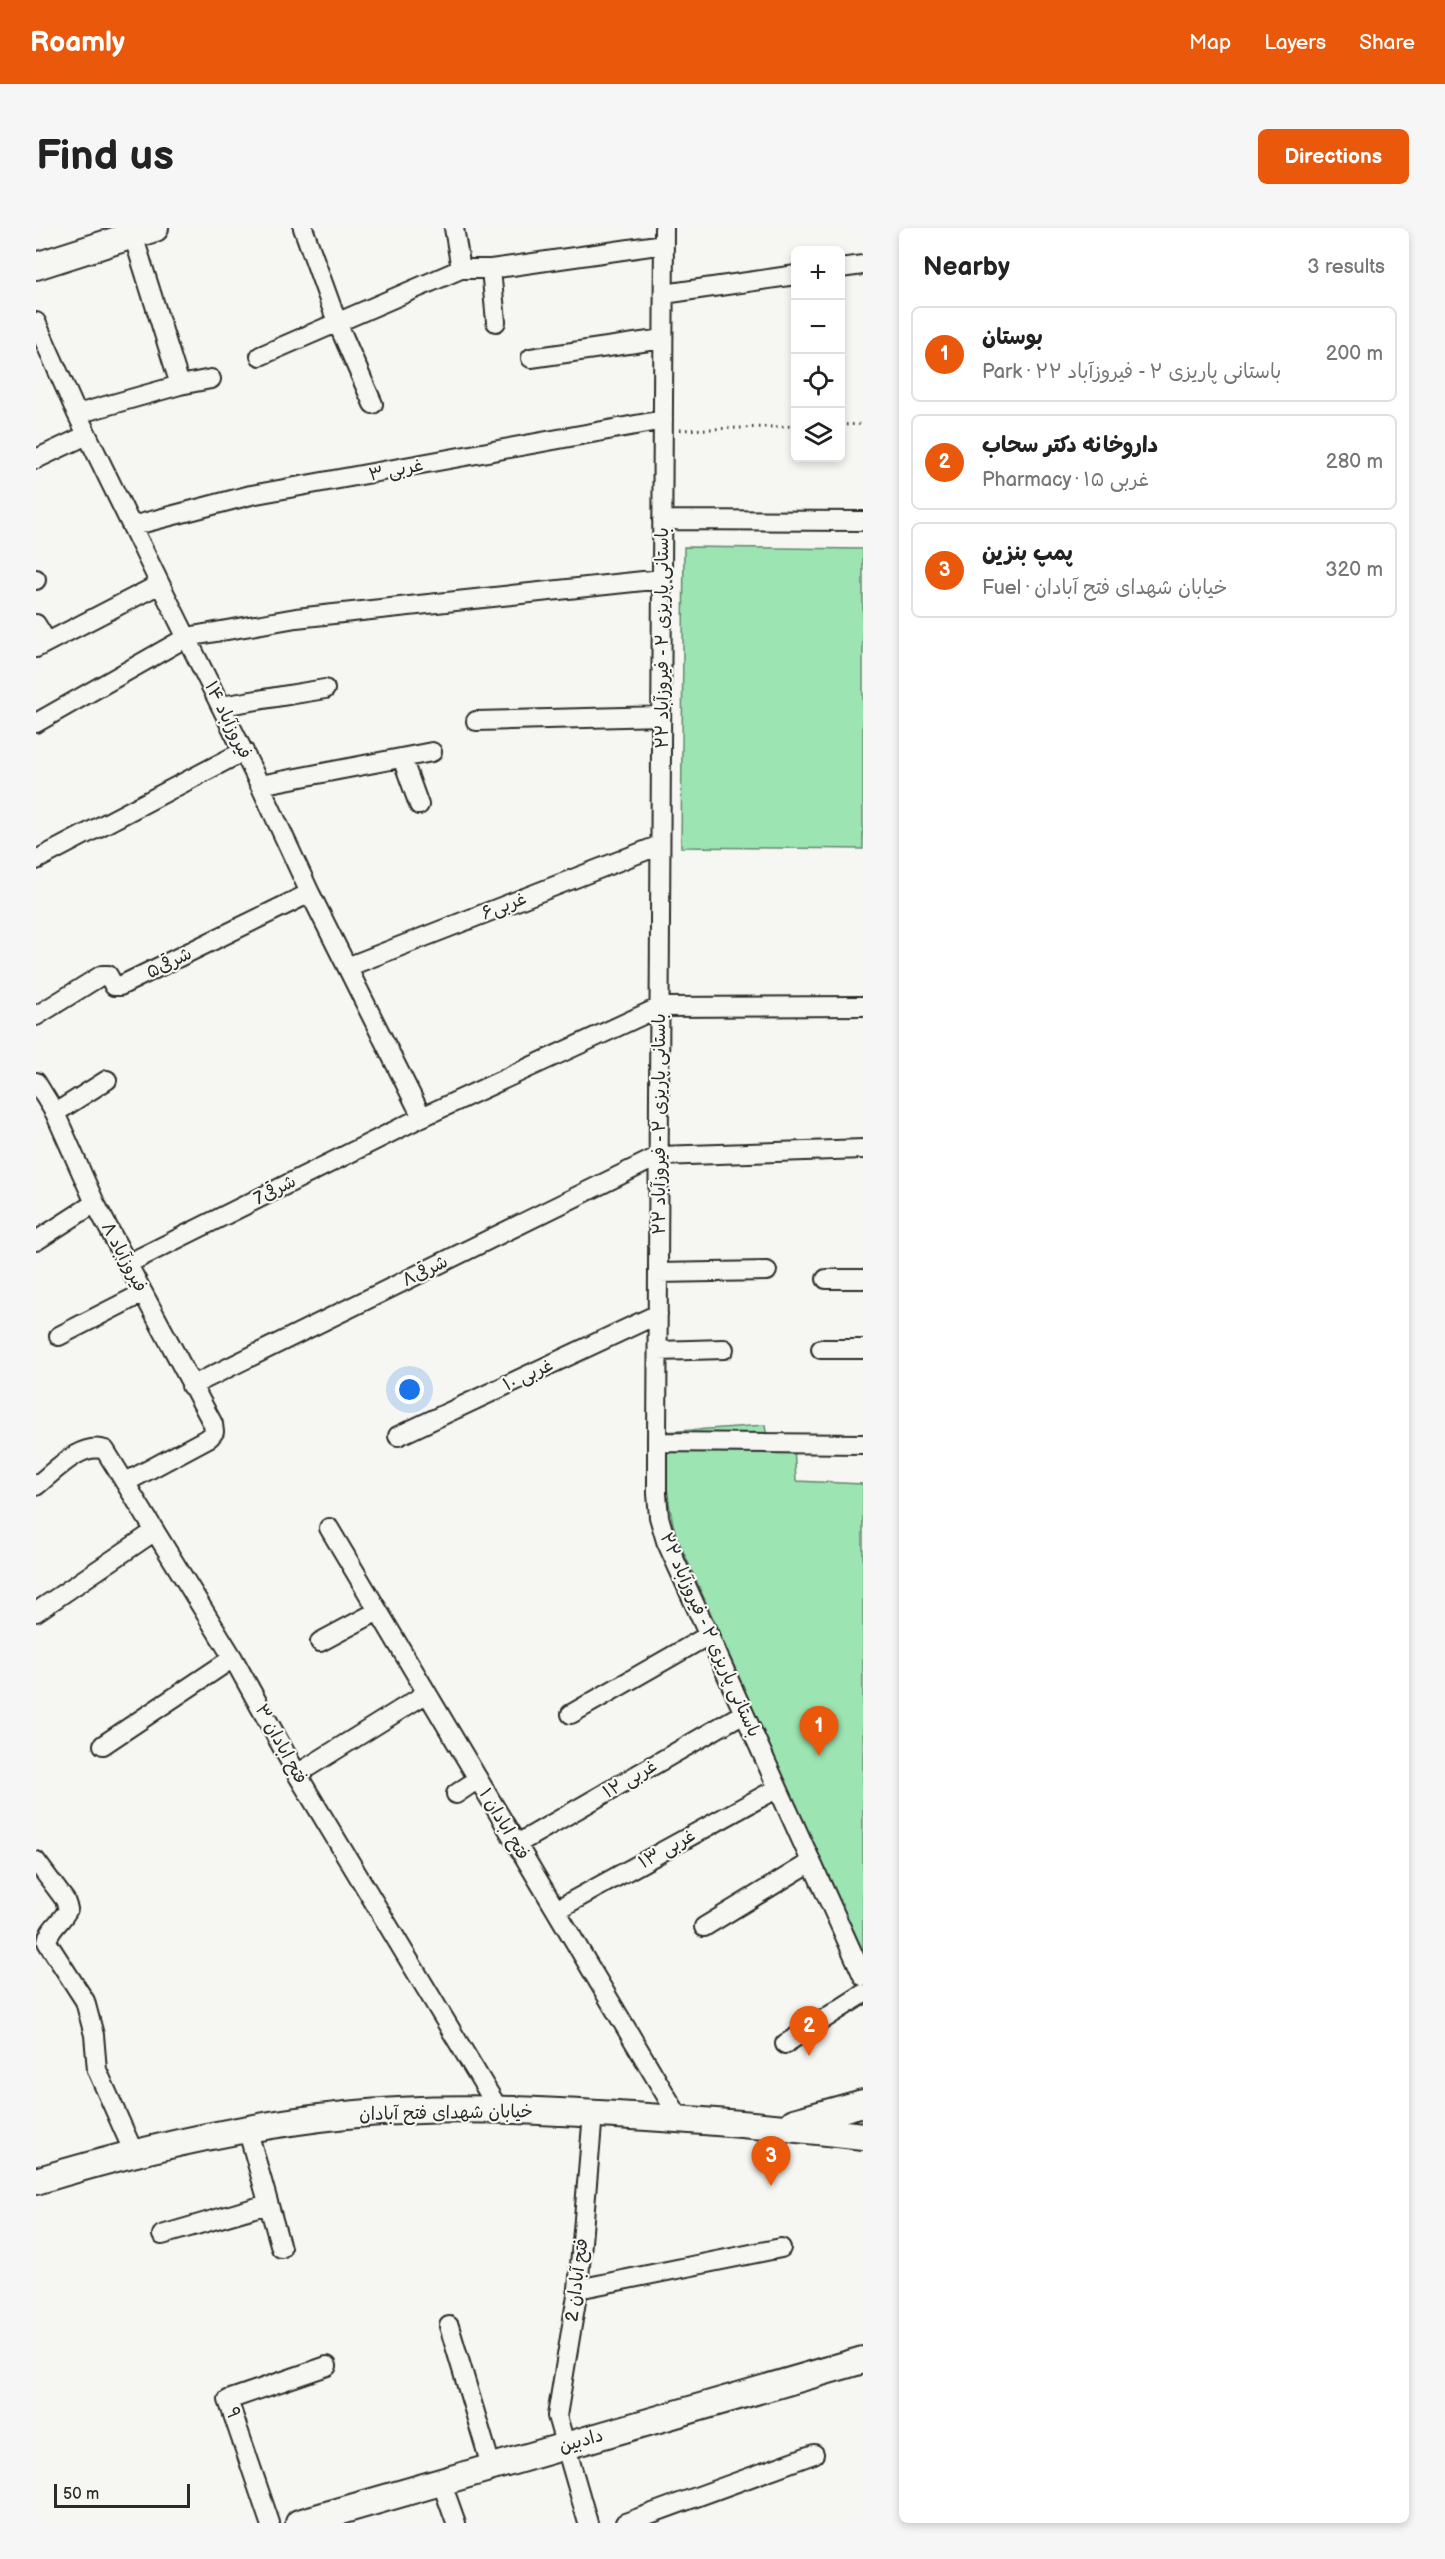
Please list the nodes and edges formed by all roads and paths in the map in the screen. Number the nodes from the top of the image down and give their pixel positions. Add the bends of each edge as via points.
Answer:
1 (303, 228) edge
2 (454, 228) edge
3 (144, 232) edge
4 (664, 236) edge
5 (863, 265) edge
6 (36, 266) edge
7 (845, 267) edge
8 (460, 269) junction
9 (491, 269) junction
10 (791, 275) edge
11 (663, 294) junction
12 (36, 322) edge
13 (337, 322) junction
14 (496, 322) dead end
15 (663, 339) junction
16 (260, 356) dead end
17 (531, 358) dead end
18 (211, 379) dead end
19 (180, 385) junction
20 (373, 404) dead end
21 (78, 414) junction
22 (863, 424) edge
23 (663, 425) junction
24 (845, 425) edge
25 (791, 426) edge
26 (87, 435) junction
27 (36, 459) edge
28 (662, 520) junction
29 (863, 521) edge
30 (132, 526) junction
31 (662, 579) junction
32 (160, 584) junction
33 (36, 624) edge
34 (187, 637) junction
35 (41, 645) edge
36 (325, 689) dead end
37 (221, 706) junction
38 (661, 716) junction
39 (476, 721) dead end
40 (36, 723) edge
41 (244, 751) junction
42 (432, 752) dead end
43 (402, 758) junction
44 (260, 784) junction
45 (419, 806) dead end
46 (660, 845) junction
47 (36, 860) edge
48 (310, 894) junction
49 (347, 967) junction
50 (863, 1006) edge
51 (660, 1007) junction
52 (36, 1016) edge
53 (107, 1080) dead end
54 (36, 1082) edge
55 (55, 1113) junction
56 (422, 1117) junction
57 (863, 1149) edge
58 (659, 1156) junction
59 (95, 1203) junction
60 (36, 1241) edge
61 (129, 1263) junction
62 (767, 1271) dead end
63 (658, 1273) junction
64 (826, 1278) dead end
65 (863, 1278) edge
66 (143, 1293) junction
67 (658, 1314) junction
68 (59, 1336) dead end
69 (724, 1349) dead end
70 (821, 1349) dead end
71 (863, 1349) edge
72 (658, 1351) junction
73 (192, 1386) junction
74 (398, 1436) dead end
75 (657, 1442) junction
76 (863, 1444) edge
77 (126, 1482) junction
78 (36, 1486) edge
79 (329, 1528) dead end
80 (155, 1531) junction
81 (378, 1611) junction
82 (36, 1612) edge
83 (709, 1635) junction
84 (320, 1642) dead end
85 (233, 1658) junction
86 (427, 1693) junction
87 (744, 1713) junction
88 (571, 1714) dead end
89 (103, 1745) dead end
90 (297, 1774) junction
91 (478, 1779) junction
92 (777, 1788) junction
93 (456, 1794) dead end
94 (517, 1844) junction
95 (36, 1861) edge
96 (811, 1862) junction
97 (556, 1910) junction
98 (704, 1928) dead end
99 (863, 1976) edge
100 (863, 1994) edge
101 (785, 2044) dead end
102 (863, 2103) edge
103 (499, 2110) junction
104 (593, 2114) junction
105 (680, 2119) junction
106 (774, 2127) junction
107 (247, 2128) junction
108 (863, 2136) edge
109 (134, 2153) junction
110 (36, 2181) edge
111 (268, 2204) junction
112 (162, 2235) dead end
113 (281, 2248) dead end
114 (781, 2248) dead end
115 (579, 2289) junction
116 (450, 2326) dead end
117 (863, 2360) edge
118 (327, 2366) dead end
119 (565, 2445) junction
120 (814, 2454) dead end
121 (491, 2466) junction
122 (441, 2481) junction
123 (270, 2523) edge
124 (299, 2523) edge
125 (456, 2523) edge
126 (588, 2523) edge
127 (625, 2523) edge

1 - 13 street
2 - 8 street
3 - 6 main road
3 - 19 street
4 - 9 street
4 - 11 street, باستانی پاریزی ۲ - فیروزآباد ۲۲
5 - 7 street
8 - 9 street
8 - 13 street
9 - 14 street
10 - 11 street
11 - 15 street, باستانی پاریزی ۲ - فیروزآباد ۲۲
12 - 21 street, فیروزآباد ۱۴
13 - 16 street
13 - 20 street
15 - 17 street
15 - 23 street, باستانی پاریزی ۲ - فیروزآباد ۲۲
18 - 19 street
19 - 21 street
21 - 26 street, فیروزآباد ۱۴
22 - 24 path
23 - 25 path
23 - 28 street, باستانی پاریزی ۲ - فیروزآباد ۲۲
23 - 30 street, غربی ۳ via 251,495
26 - 27 street
26 - 30 street, فیروزآباد ۱۴
28 - 29 street
28 - 31 street, باستانی پاریزی ۲ - فیروزآباد ۲۲
30 - 32 street, فیروزآباد ۱۴
31 - 34 street via 296,618
31 - 38 street, باستانی پاریزی ۲ - فیروزآباد ۲۲
32 - 34 street, فیروزآباد ۱۴
32 - 35 street
33 - 35 street
34 - 37 street, فیروزآباد ۱۴
34 - 40 street
36 - 37 street
37 - 41 street, فیروزآباد ۱۴
38 - 39 street
38 - 46 street, باستانی پاریزی ۲ - فیروزآباد ۲۲
41 - 44 street, فیروزآباد ۱۴
41 - 47 street
42 - 43 street
43 - 44 street
43 - 45 street
44 - 48 street, فیروزآباد ۱۴
46 - 49 street, غربی۶
46 - 51 street, باستانی پاریزی ۲ - فیروزآباد ۲۲
48 - 49 street, فیروزآباد ۱۴
48 - 52 street, شرقی۵ via 120,986 114,986 108,975 102,975
49 - 56 street, فیروزآباد ۱۴
50 - 51 street
51 - 56 street, شرقی7
51 - 58 street, باستانی پاریزی ۲ - فیروزآباد ۲۲
53 - 55 street
54 - 55 street, فیروزآباد ۸
55 - 59 street, فیروزآباد ۸
56 - 61 street, شرقی7
57 - 58 street
58 - 63 street, باستانی پاریزی ۲ - فیروزآباد ۲۲
58 - 73 street, شرقی۸
59 - 60 street
59 - 61 street, فیروزآباد ۸
61 - 66 street, فیروزآباد ۸
62 - 63 street
63 - 67 street, باستانی پاریزی ۲ - فیروزآباد ۲۲
64 - 65 street
66 - 68 street
66 - 73 street, فیروزآباد ۸
67 - 72 street, باستانی پاریزی ۲ - فیروزآباد ۲۲
67 - 74 street, غربی ۱۰
69 - 72 street
70 - 71 street
72 - 75 street, باستانی پاریزی ۲ - فیروزآباد ۲۲
73 - 77 street, فیروزآباد ۸ via 214,1432
75 - 76 street
75 - 83 street, باستانی پاریزی ۲ - فیروزآباد ۲۲ via 659,1517
77 - 78 street, فتح ابادان ۳ via 105,1450 97,1447 83,1450
77 - 80 street, فتح ابادان ۳
79 - 81 street, فتح ابادان ۱
80 - 82 street
80 - 85 street, فتح ابادان ۳
81 - 84 street
81 - 86 street, فتح ابادان ۱
83 - 87 street, باستانی پاریزی ۲ - فیروزآباد ۲۲
83 - 88 street
85 - 89 street
85 - 90 street, فتح ابادان ۳
86 - 90 street
86 - 91 street, فتح ابادان ۱
87 - 92 street, باستانی پاریزی ۲ - فیروزآباد ۲۲
87 - 94 street, غربی ۱۲
90 - 103 street, فتح ابادان ۳
91 - 93 street
91 - 94 street, فتح ابادان ۱
92 - 96 street, باستانی پاریزی ۲ - فیروزآباد ۲۲
92 - 97 street, غربی ۱۳
94 - 97 street, فتح ابادان ۱
95 - 109 street via 68,1909 48,1933 47,1942 85,2001 94,2035 97,2070
96 - 98 street
96 - 99 street, باستانی پاریزی ۲ - فیروزآباد ۲۲
97 - 105 street, فتح ابادان ۱
100 - 101 street
102 - 106 main road
103 - 104 main road, خیابان شهدای فتح آبادان
103 - 107 main road, خیابان شهدای فتح آبادان via 348,2115
104 - 105 main road, خیابان شهدای فتح آبادان
104 - 115 street, فتح آبادان 2
105 - 106 main road, خیابان شهدای فتح آبادان
106 - 108 main road, خیابان شهدای فتح آبادان
107 - 109 main road, خیابان شهدای فتح آبادان
107 - 111 street
109 - 110 main road, خیابان شهدای فتح آبادان
111 - 112 street
111 - 113 street
114 - 115 street
115 - 119 street, فتح آبادان 2 via 557,2416
116 - 121 street
117 - 119 main road, دادبین
118 - 123 street, ۹ via 228,2400
119 - 121 main road, دادبین
119 - 126 street, فتح آبادان 2
120 - 127 street
121 - 122 main road, دادبین
122 - 124 main road, دادبین
122 - 125 street

